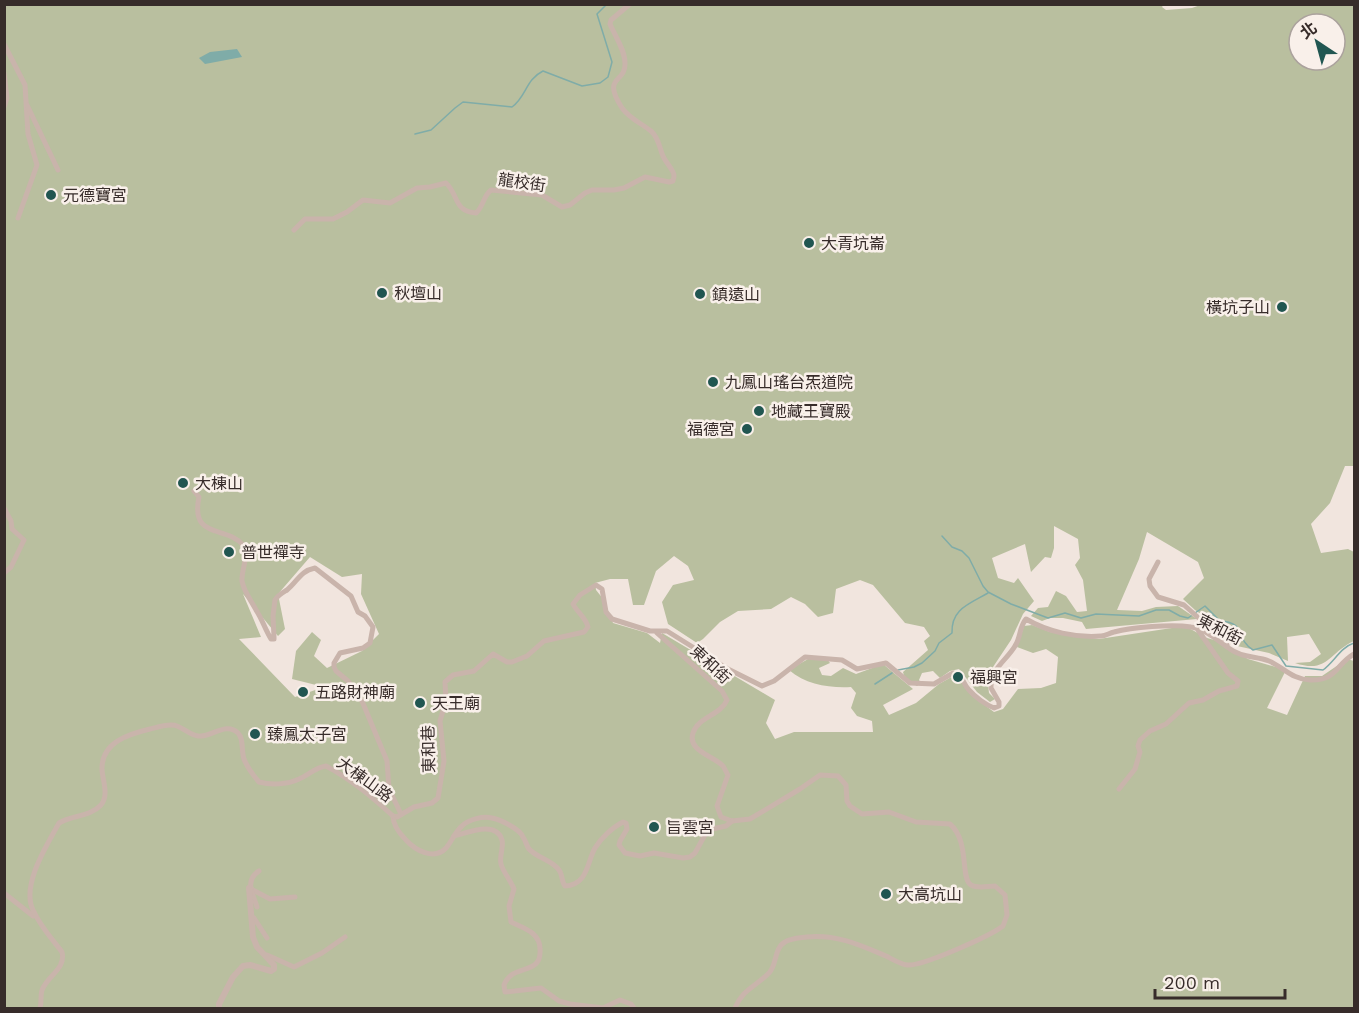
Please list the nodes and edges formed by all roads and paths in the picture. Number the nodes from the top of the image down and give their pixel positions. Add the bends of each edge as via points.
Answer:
1 (630, 4) edge
2 (4, 44) edge
3 (4, 73) edge
4 (26, 104) junction
5 (4, 107) edge
6 (58, 170) dead end
7 (18, 218) dead end
8 (294, 230) dead end
9 (194, 491) dead end
10 (4, 508) edge
11 (1158, 562) dead end
12 (4, 573) edge
13 (1197, 628) junction
14 (657, 633) junction
15 (1229, 648) junction
16 (1354, 654) edge
17 (1119, 789) dead end
18 (401, 814) junction
19 (393, 816) junction
20 (732, 821) junction
21 (454, 836) junction
22 (259, 871) dead end
23 (249, 888) junction
24 (4, 892) edge
25 (295, 897) dead end
26 (257, 907) dead end
27 (252, 917) junction
28 (37, 919) junction
29 (267, 938) dead end
30 (345, 938) dead end
31 (260, 951) junction
32 (40, 1008) edge
33 (219, 1008) edge
34 (634, 1008) edge
35 (735, 1008) edge

1 - 8 street, 龍校街 via 611,20 626,64 612,87 628,116 657,137 673,171 673,181 645,177 624,188 592,190 562,207 542,195 491,190 476,213 456,203 446,183 417,188 390,202 363,200 333,219 305,219
2 - 4 street via 24,85
3 - 5 street via 8,98
4 - 6 street
4 - 7 street via 28,134 37,165
9 - 18 street via 199,497 198,518 211,530 244,545 244,588 270,639 274,639 275,600 307,569 315,568 351,596 358,612 370,621 370,643 340,653 334,667 362,701 387,761 389,789
10 - 12 street via 12,529 24,540
11 - 15 street via 1149,579 1153,592 1184,604 1221,635
13 - 14 street, 東和街 via 1157,626 1100,636 1080,635 1044,629 1026,619 1014,648 994,675 991,688 999,702 994,708 969,691 958,674 934,684 909,684 886,663 857,669 842,660 805,657 762,686 667,631
13 - 15 street, 東和街
13 - 17 street via 1227,673 1238,681 1237,686 1189,703 1166,724 1150,731 1140,740 1135,769
14 - 18 street, 東和巷 via 612,619 606,612 602,589 596,585 573,604 587,622 584,632 544,641 527,656 512,662 493,654 474,671 449,677 444,684 446,701 440,721 444,761 438,798
14 - 20 street, 東和街 via 725,694 726,703 700,722 693,742 724,767 728,775 717,806 721,817
15 - 16 street, 東和街 via 1249,658 1268,660 1290,674 1310,680 1329,677
18 - 19 street
19 - 21 street via 402,836 424,853 444,850
19 - 28 street, 大棟山路 via 326,766 289,782 259,782 244,761 242,738 233,730 226,728 199,736 169,726 126,735 104,758 102,803 88,813 59,823 38,862 31,886 31,907
20 - 21 street via 706,832 695,853 683,858 625,853 619,845 627,829 623,822 596,847 587,871 571,886 562,884 561,872 555,865 529,849 523,835 494,818 469,821
20 - 35 street via 750,819 820,775 838,776 846,785 847,801 855,811 889,812 916,822 950,824 964,850 966,879 970,885 995,886 1000,890 1005,895 1007,915 999,930 919,965 907,965 845,939 813,937 783,942 772,969 746,990
21 - 34 street via 482,829 499,835 501,864 514,890 508,915 511,922 537,936 540,943 538,964 512,974 504,985 505,992 541,988 570,1004 603,1008 620,1000
22 - 23 street
23 - 25 street via 270,899
23 - 26 street
23 - 27 street
24 - 28 street
27 - 29 street
27 - 31 street via 253,937
28 - 32 street, 大棟山路 via 63,959 59,970 44,986
30 - 31 street via 294,967
31 - 33 street via 274,969 243,966 233,977

